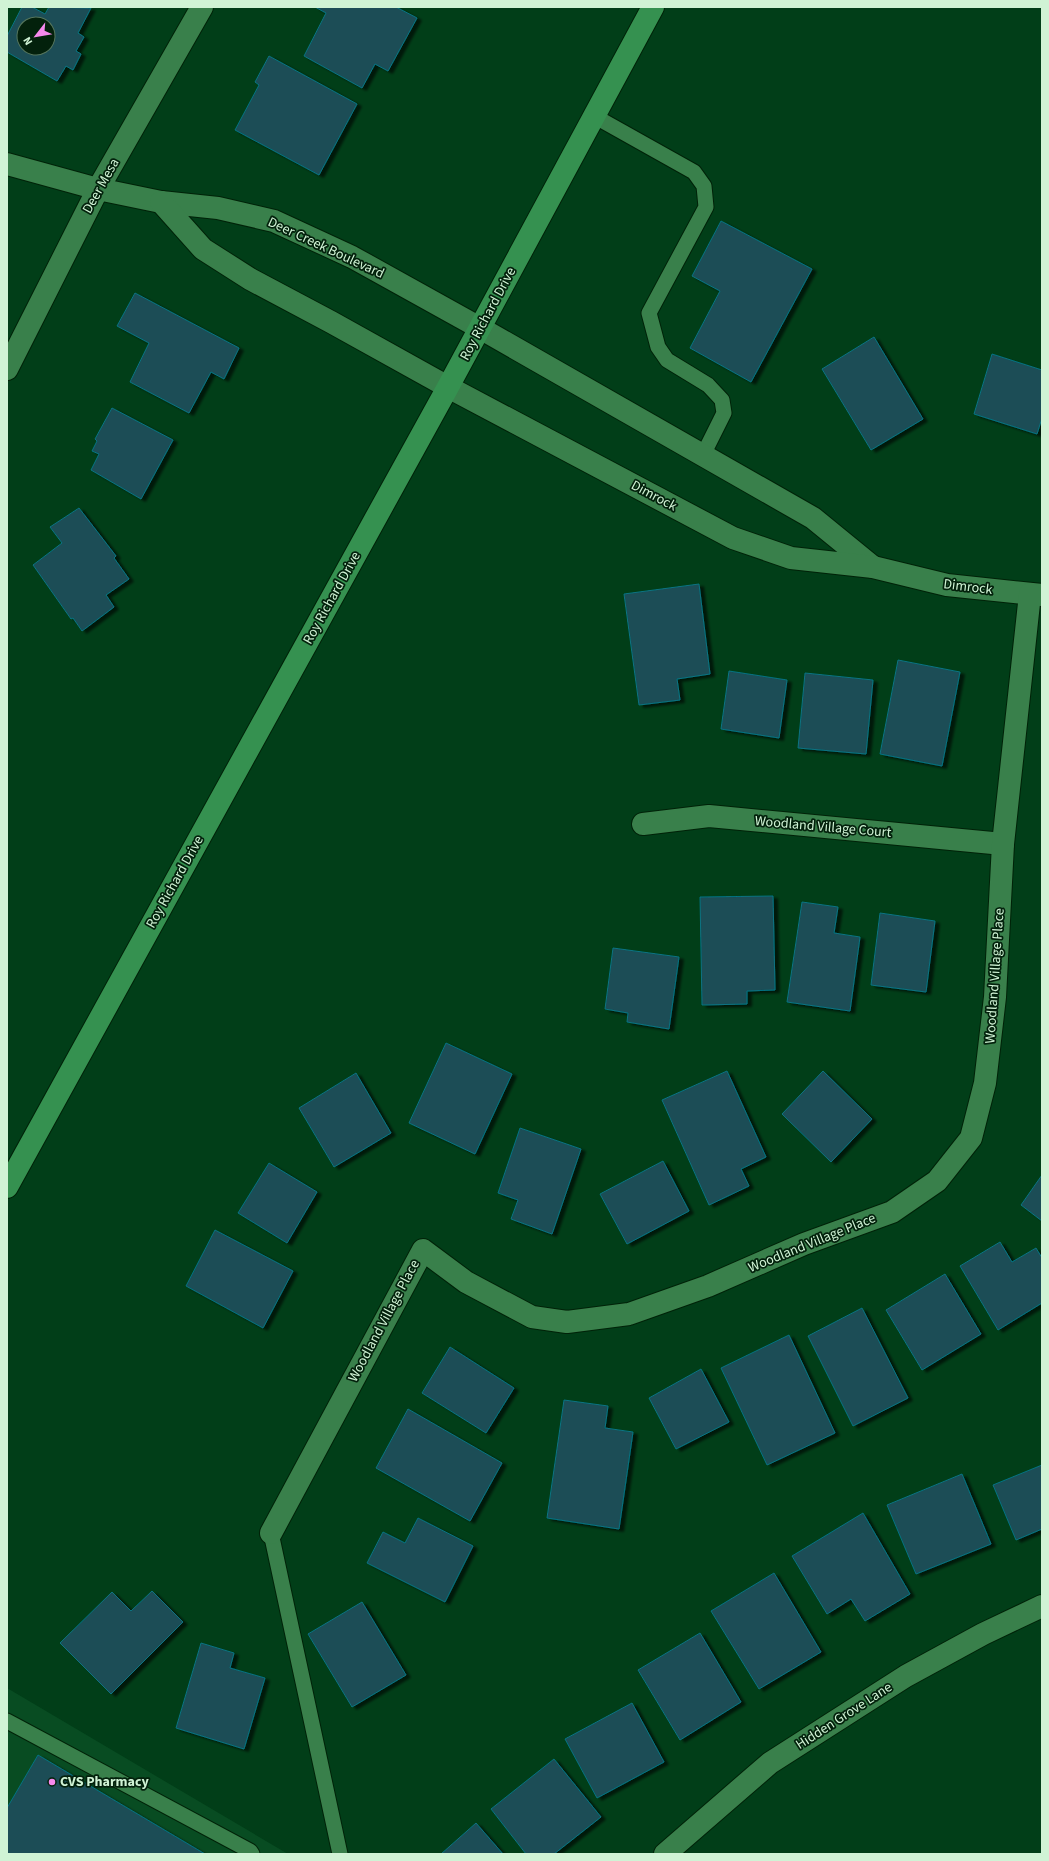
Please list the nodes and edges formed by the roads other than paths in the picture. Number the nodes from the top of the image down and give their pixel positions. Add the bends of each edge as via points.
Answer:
1 (202, 7) edge
2 (653, 7) edge
3 (594, 116) junction
4 (7, 164) edge
5 (98, 189) junction
6 (161, 202) junction
7 (480, 328) junction
8 (7, 369) edge
9 (448, 387) junction
10 (703, 454) junction
11 (873, 567) junction
12 (1036, 594) edge
13 (643, 824) dead end
14 (1003, 844) junction
15 (7, 1187) edge
16 (271, 1532) joint
17 (1042, 1606) edge
18 (8, 1722) edge
19 (252, 1854) edge
20 (340, 1854) edge
21 (665, 1854) edge

1 - 5 street, Deer Mesa
2 - 3 main road, Roy Richard Drive
3 - 7 main road, Roy Richard Drive
3 - 10 lane via 694,172 704,186 706,207 649,312 658,347 667,360 708,385 722,400 724,412
4 - 5 street, Deer Creek Boulevard
5 - 6 street, Deer Creek Boulevard
5 - 8 street, Deer Mesa
6 - 7 street, Deer Creek Boulevard via 218,208 274,221 352,257
6 - 9 street via 203,249 244,276
7 - 9 main road, Roy Richard Drive
7 - 10 street, Dimrock
9 - 11 street, Dimrock via 734,538 791,558
9 - 15 main road, Roy Richard Drive
10 - 11 street, Dimrock via 813,518
11 - 12 street, Dimrock via 947,585
12 - 14 street, Woodland Village Place
13 - 14 street, Woodland Village Court via 709,816
14 - 16 street, Woodland Village Place via 996,997 985,1083 971,1138 937,1181 892,1212 804,1244 708,1286 629,1314 568,1322 532,1317 466,1282 422,1250
16 - 20 lane
17 - 21 street, Hidden Grove Lane via 983,1634 906,1676 770,1763
18 - 19 lane via 250,1850

